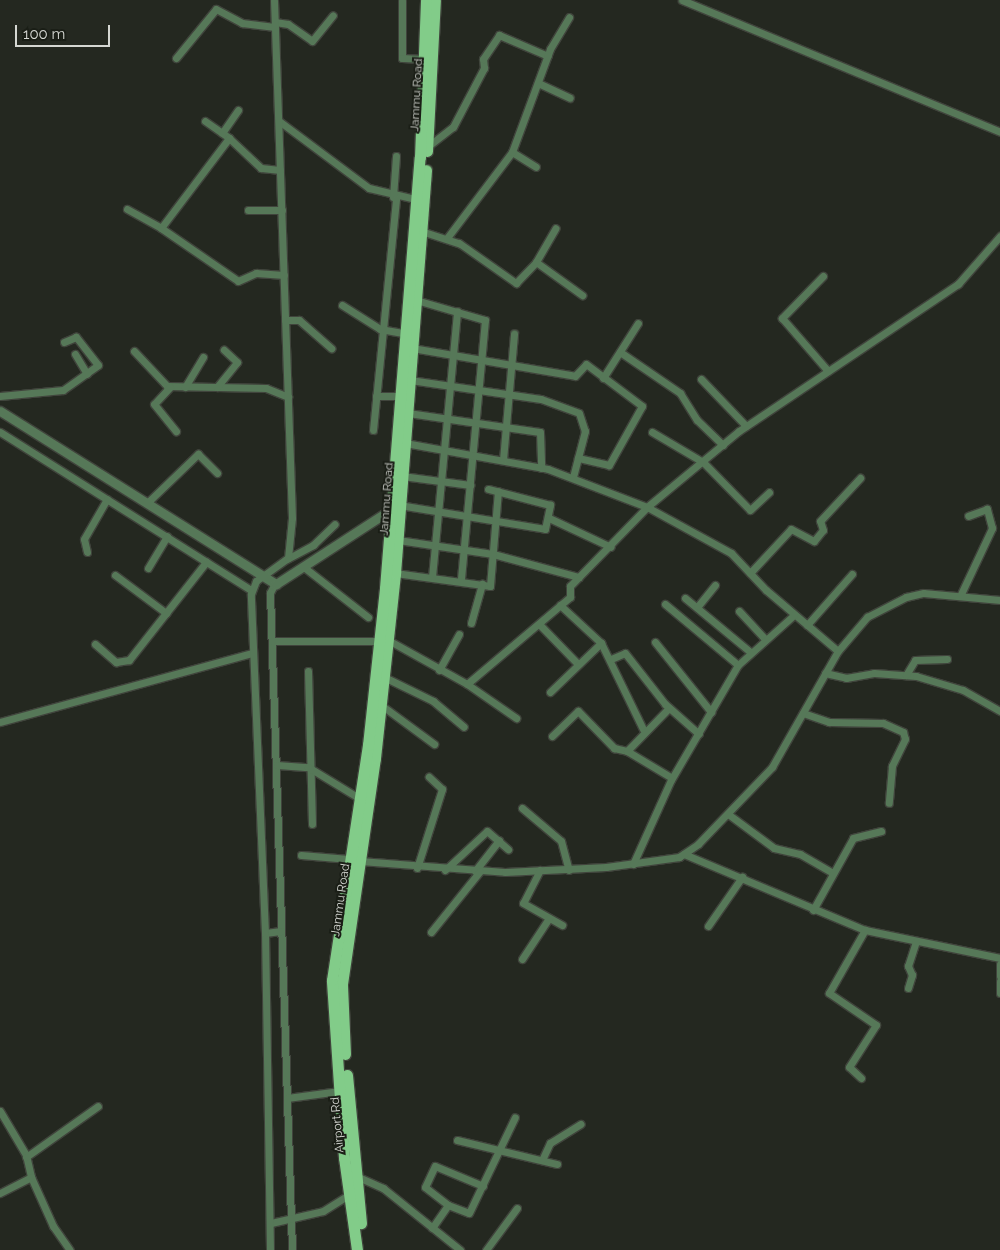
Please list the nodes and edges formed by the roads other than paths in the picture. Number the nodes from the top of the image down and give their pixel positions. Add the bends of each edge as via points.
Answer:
1 (274, 0) edge
2 (402, 0) edge
3 (426, 0) edge
4 (435, 0) edge
5 (682, 0) edge
6 (333, 15) dead end
7 (569, 17) dead end
8 (275, 24) junction
9 (548, 56) junction
10 (176, 58) dead end
11 (414, 59) junction
12 (538, 83) junction
13 (570, 98) dead end
14 (238, 110) dead end
15 (205, 121) dead end
16 (280, 121) junction
17 (1000, 132) edge
18 (222, 133) junction
19 (229, 138) junction
20 (428, 148) junction
21 (512, 152) junction
22 (396, 156) dead end
23 (536, 167) dead end
24 (280, 170) junction
25 (397, 198) junction
26 (416, 199) junction
27 (127, 209) dead end
28 (248, 210) dead end
29 (282, 210) junction
30 (161, 228) junction
31 (556, 228) dead end
32 (421, 231) junction
33 (1000, 236) edge
34 (448, 238) junction
35 (536, 262) junction
36 (284, 275) junction
37 (823, 276) dead end
38 (582, 295) dead end
39 (416, 300) junction
40 (342, 305) dead end
41 (457, 311) junction
42 (285, 320) junction
43 (638, 323) dead end
44 (390, 331) junction
45 (514, 333) dead end
46 (64, 342) dead end
47 (331, 348) dead end
48 (412, 348) junction
49 (224, 350) dead end
50 (134, 351) dead end
51 (620, 352) junction
52 (75, 354) dead end
53 (452, 354) junction
54 (203, 356) dead end
55 (481, 358) junction
56 (510, 363) junction
57 (828, 371) junction
58 (87, 374) junction
59 (604, 378) junction
60 (701, 379) dead end
61 (410, 380) junction
62 (170, 386) junction
63 (449, 386) junction
64 (185, 387) junction
65 (217, 387) junction
66 (477, 390) junction
67 (0, 396) edge
68 (378, 396) junction
69 (394, 396) junction
70 (507, 396) junction
71 (288, 397) junction
72 (0, 411) edge
73 (408, 413) junction
74 (445, 417) junction
75 (474, 422) junction
76 (746, 426) junction
77 (506, 427) junction
78 (373, 430) dead end
79 (176, 431) dead end
80 (0, 432) edge
81 (652, 432) dead end
82 (404, 443) junction
83 (723, 445) junction
84 (443, 450) junction
85 (472, 455) junction
86 (578, 458) junction
87 (503, 460) junction
88 (703, 462) junction
89 (541, 468) junction
90 (217, 473) dead end
91 (402, 476) junction
92 (573, 477) junction
93 (860, 478) dead end
94 (440, 482) junction
95 (470, 484) junction
96 (488, 489) dead end
97 (498, 491) junction
98 (770, 492) dead end
99 (108, 499) junction
100 (146, 504) junction
101 (394, 507) junction
102 (647, 508) junction
103 (438, 514) junction
104 (968, 516) dead end
105 (467, 518) junction
106 (549, 518) junction
107 (496, 522) junction
108 (335, 524) dead end
109 (166, 536) junction
110 (398, 540) junction
111 (436, 545) junction
112 (611, 547) junction
113 (464, 550) junction
114 (87, 552) dead end
115 (493, 554) junction
116 (287, 559) junction
117 (206, 562) junction
118 (148, 568) dead end
119 (304, 568) junction
120 (396, 573) junction
121 (750, 573) junction
122 (852, 574) dead end
123 (115, 575) dead end
124 (432, 577) junction
125 (580, 577) junction
126 (461, 581) junction
127 (262, 582) junction
128 (482, 584) junction
129 (715, 585) dead end
130 (961, 594) junction
131 (686, 598) dead end
132 (1000, 600) edge
133 (665, 604) dead end
134 (560, 605) junction
135 (698, 606) junction
136 (738, 611) dead end
137 (166, 613) junction
138 (794, 615) junction
139 (368, 617) dead end
140 (471, 623) dead end
141 (540, 625) junction
142 (807, 625) junction
143 (459, 634) dead end
144 (765, 639) junction
145 (384, 640) junction
146 (272, 641) junction
147 (655, 642) dead end
148 (601, 643) junction
149 (95, 644) dead end
150 (748, 651) junction
151 (838, 651) junction
152 (252, 653) junction
153 (611, 659) junction
154 (947, 659) dead end
155 (577, 663) junction
156 (738, 665) junction
157 (439, 670) junction
158 (308, 671) dead end
159 (825, 673) junction
160 (906, 675) junction
161 (384, 677) junction
162 (467, 684) junction
163 (550, 692) dead end
164 (381, 705) junction
165 (669, 708) junction
166 (1000, 710) edge
167 (711, 712) junction
168 (803, 713) junction
169 (516, 718) dead end
170 (0, 722) edge
171 (464, 727) dead end
172 (644, 729) junction
173 (699, 734) junction
174 (552, 736) dead end
175 (434, 744) dead end
176 (627, 751) junction
177 (277, 765) junction
178 (311, 770) junction
179 (429, 777) dead end
180 (672, 778) junction
181 (359, 798) junction
182 (889, 803) dead end
183 (522, 808) dead end
184 (728, 814) junction
185 (312, 824) dead end
186 (881, 831) dead end
187 (500, 840) junction
188 (508, 849) dead end
189 (684, 854) junction
190 (301, 855) dead end
191 (355, 860) junction
192 (633, 864) junction
193 (416, 868) junction
194 (445, 870) junction
195 (540, 870) junction
196 (569, 870) junction
197 (477, 871) junction
198 (831, 872) junction
199 (742, 877) junction
200 (813, 910) junction
201 (549, 918) junction
202 (562, 925) dead end
203 (708, 926) dead end
204 (865, 930) junction
205 (267, 932) junction
206 (279, 932) junction
207 (431, 932) dead end
208 (916, 940) junction
209 (1000, 958) edge
210 (522, 959) dead end
211 (1000, 964) edge
212 (1000, 976) edge
213 (1000, 981) edge
214 (908, 988) dead end
215 (1000, 994) edge
216 (342, 998) joint
217 (861, 1078) dead end
218 (340, 1091) junction
219 (288, 1098) junction
220 (98, 1106) dead end
221 (0, 1111) edge
222 (514, 1117) dead end
223 (581, 1124) dead end
224 (457, 1140) dead end
225 (500, 1149) junction
226 (26, 1157) junction
227 (542, 1160) junction
228 (558, 1164) dead end
229 (356, 1176) junction
230 (31, 1178) junction
231 (483, 1186) junction
232 (0, 1193) edge
233 (349, 1195) junction
234 (448, 1205) junction
235 (517, 1208) dead end
236 (288, 1220) junction
237 (274, 1223) junction
238 (432, 1228) junction
239 (70, 1250) edge
240 (270, 1250) edge
241 (292, 1250) edge
242 (357, 1250) edge
243 (363, 1250) edge
244 (460, 1250) edge
245 (486, 1250) edge

1 - 8 street
2 - 11 street via 402,58
3 - 11 main road
4 - 20 main road, Jammu Road
5 - 17 street
6 - 8 street via 312,40 288,24
7 - 9 street
8 - 10 street via 242,23 216,9
8 - 16 street
9 - 12 street
9 - 20 street via 499,35 453,126
11 - 26 main road
12 - 13 street
12 - 21 street
14 - 18 street
15 - 18 street
16 - 24 street
16 - 25 street via 369,188
18 - 19 street
19 - 24 street via 261,168
19 - 30 street
20 - 32 main road, Jammu Road
21 - 23 street
21 - 34 street
22 - 25 street
24 - 29 street
25 - 26 street
25 - 44 street
26 - 44 main road
27 - 30 street
28 - 29 street
29 - 36 street
30 - 36 street via 238,281 256,273
31 - 35 street
32 - 34 street
32 - 39 main road, Jammu Road
33 - 57 street via 958,284
34 - 35 street via 516,283
35 - 38 street
36 - 42 street
37 - 57 street via 782,318
39 - 41 street
39 - 48 main road, Jammu Road
40 - 44 street
41 - 53 street
41 - 55 street via 485,319
42 - 47 street via 299,320
42 - 71 street
43 - 51 street
44 - 68 street
44 - 69 main road
45 - 56 street
46 - 58 street via 75,336 98,361
48 - 53 street
48 - 61 main road, Jammu Road
49 - 65 street via 237,362
50 - 62 street
51 - 59 street
51 - 83 street via 680,393 697,420
52 - 58 street
53 - 55 street
53 - 63 street
54 - 64 street
55 - 56 street
55 - 66 street
56 - 59 street via 575,376 585,364
56 - 70 street
57 - 76 street
58 - 67 street via 64,390
59 - 86 street via 642,406 609,465
60 - 76 street
61 - 63 street
61 - 73 main road, Jammu Road
62 - 64 street
62 - 79 street via 154,404
63 - 66 street
63 - 74 street
64 - 65 street
65 - 71 street via 266,388
66 - 70 street
66 - 75 street
68 - 69 street
68 - 78 street
69 - 101 main road
70 - 77 street
70 - 86 street via 541,399 579,413 585,431
71 - 116 street via 292,518
72 - 100 street
73 - 74 street
73 - 82 main road, Jammu Road
74 - 75 street
74 - 84 street
75 - 77 street
75 - 85 street
76 - 83 street
77 - 87 street
77 - 89 street via 542,433
80 - 99 street
81 - 88 street
82 - 84 street
82 - 91 main road, Jammu Road
83 - 88 street
84 - 85 street
84 - 94 street
85 - 87 street
85 - 95 street
86 - 92 street
87 - 89 street
88 - 98 street via 750,510
88 - 102 street
89 - 92 street
90 - 100 street via 198,454
91 - 94 street
91 - 101 main road, Jammu Road
92 - 102 street
93 - 121 street via 820,521 823,530 814,541 791,529
94 - 95 street
94 - 103 street
95 - 105 street
96 - 97 street
97 - 106 street via 550,504
97 - 107 street
99 - 109 street
99 - 114 street via 89,526 84,540
100 - 127 street
101 - 103 street
101 - 110 main road, Jammu Road
101 - 119 street
101 - 145 main road
102 - 112 street
102 - 121 street via 731,553
103 - 105 street
103 - 111 street
104 - 130 street via 987,508 992,528
105 - 107 street
105 - 113 street
106 - 107 street via 544,530
106 - 112 street
107 - 115 street
108 - 116 street via 313,545
109 - 117 street
109 - 118 street
110 - 111 street
110 - 120 main road, Jammu Road
111 - 113 street
111 - 124 street
112 - 125 street
113 - 115 street
113 - 126 street
115 - 125 street
115 - 128 street via 491,584
116 - 127 street
117 - 127 street
117 - 137 street
119 - 127 street via 282,584
119 - 139 street
120 - 124 street
120 - 145 main road, Jammu Road
121 - 138 street
122 - 142 street
123 - 137 street
124 - 126 street
125 - 134 street via 569,587 570,597
126 - 128 street
127 - 146 street via 270,592
127 - 152 street
128 - 140 street
129 - 135 street
130 - 132 street
130 - 151 street via 924,593 884,606 867,617
131 - 135 street
133 - 156 street
134 - 141 street
134 - 148 street
135 - 150 street
136 - 144 street
137 - 149 street via 127,661 116,662
138 - 142 street
138 - 144 street
141 - 155 street
141 - 162 street via 520,643 508,645
142 - 151 street
143 - 157 street
144 - 150 street
145 - 146 street
145 - 157 street
145 - 161 main road, Jammu Road
145 - 181 main road
146 - 177 street
147 - 167 street
148 - 153 street
148 - 155 street
150 - 156 street
151 - 159 street
152 - 170 street
152 - 205 street
153 - 165 street via 625,652
153 - 172 street via 631,711
154 - 160 street via 915,660
155 - 163 street
156 - 167 street
157 - 162 street
158 - 178 street
159 - 160 street via 846,678 874,673
159 - 168 street
160 - 166 street via 963,690
161 - 164 main road, Jammu Road
161 - 171 street via 433,701
162 - 169 street
164 - 175 street
164 - 191 main road, Jammu Road
165 - 172 street
165 - 173 street
167 - 173 street
168 - 182 street via 826,722 883,723 903,732 905,739 892,766
168 - 184 street via 772,767
172 - 176 street
173 - 180 street
174 - 176 street via 578,711 614,748
176 - 180 street
177 - 178 street
177 - 206 street
178 - 181 street
178 - 185 street
179 - 193 street via 442,789
180 - 192 street
181 - 191 main road
183 - 196 street via 561,841
184 - 189 street
184 - 198 street via 774,848 802,855
186 - 198 street via 858,834
187 - 188 street
187 - 194 street via 487,831
187 - 197 street
189 - 192 street
189 - 199 street
190 - 191 street
191 - 193 street
191 - 216 main road, Jammu Road
191 - 218 main road via 332,980
192 - 196 street
193 - 194 street
194 - 197 street
195 - 196 street
195 - 197 street
195 - 201 street via 522,900
197 - 207 street
198 - 200 street
199 - 200 street
199 - 203 street
200 - 204 street
201 - 202 street
201 - 210 street
204 - 208 street
204 - 217 street via 829,993 876,1025 850,1067
205 - 206 street
205 - 237 street
206 - 219 street
208 - 209 street
208 - 214 street via 908,964 912,976
211 - 212 street
213 - 215 street
216 - 229 main road, Airport Rd
218 - 219 street
218 - 233 main road
219 - 236 street
220 - 226 street
221 - 226 street
222 - 225 street
223 - 227 street via 550,1143
224 - 225 street
225 - 227 street
225 - 231 street
226 - 230 street
227 - 228 street
229 - 238 street via 383,1188
229 - 243 main road, Airport Rd
230 - 232 street
230 - 239 street
231 - 234 street via 468,1214
231 - 234 street via 436,1166 425,1187
233 - 236 street via 322,1211
233 - 242 main road
234 - 238 street
235 - 245 street
236 - 237 street
236 - 241 street
237 - 240 street
238 - 244 street

